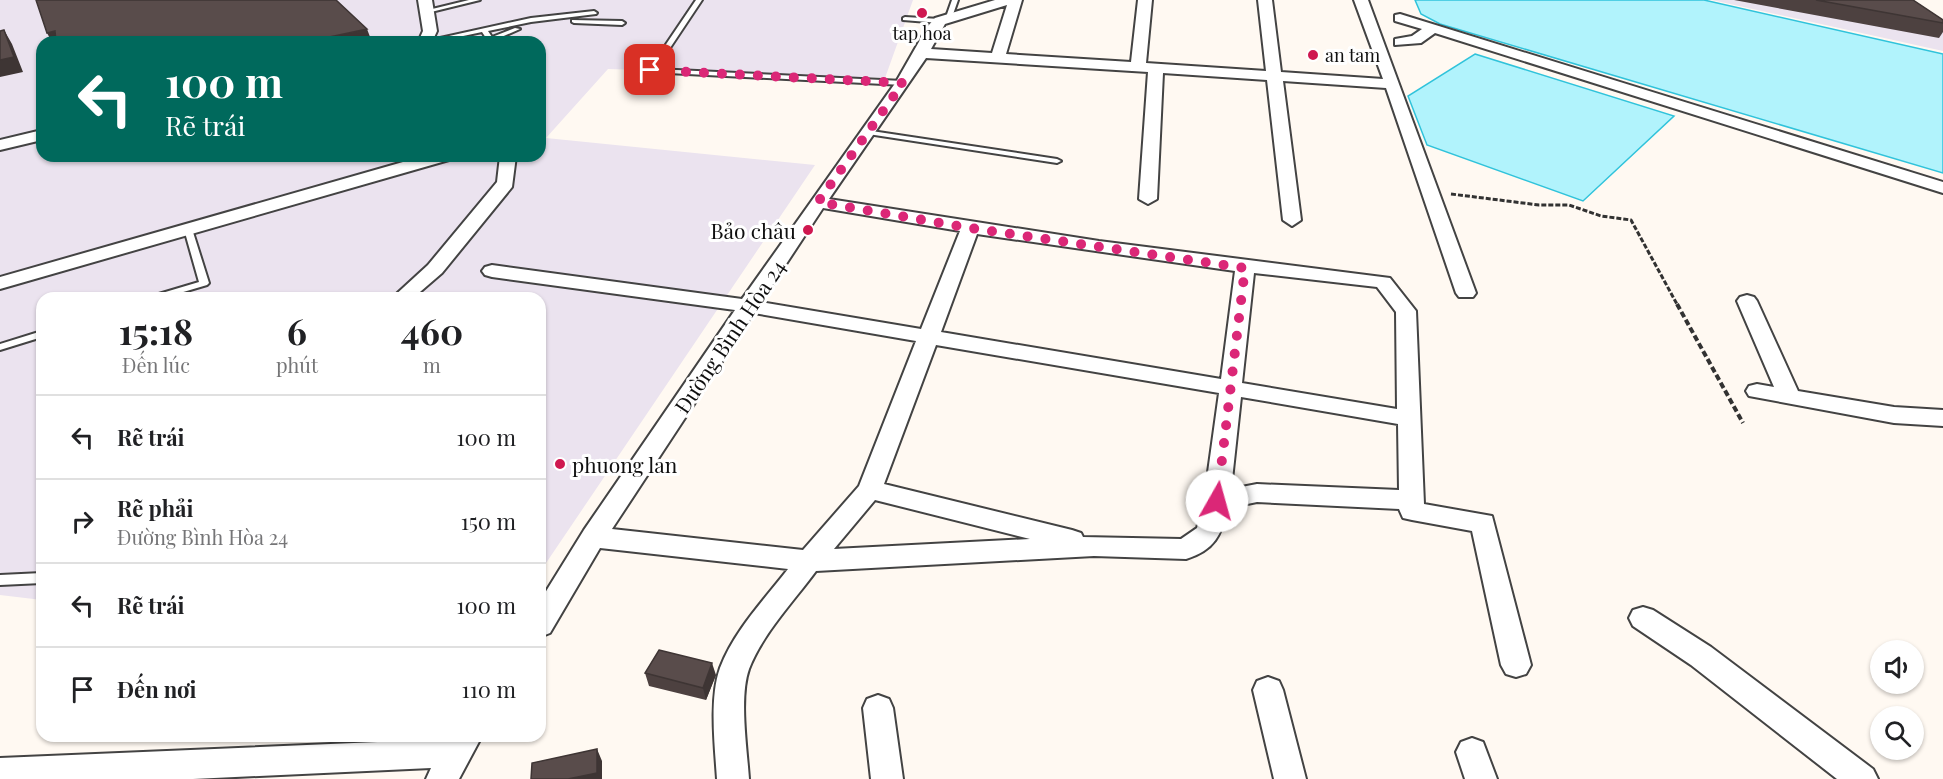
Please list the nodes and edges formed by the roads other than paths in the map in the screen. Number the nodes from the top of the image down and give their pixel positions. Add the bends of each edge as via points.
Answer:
1 (477, 0) edge
2 (699, 0) edge
3 (955, 0) edge
4 (1009, 0) edge
5 (1015, 0) edge
6 (1145, 0) edge
7 (1265, 0) edge
8 (1361, 0) edge
9 (426, 5) edge
10 (594, 13) dead end
11 (1400, 18) dead end
12 (904, 19) dead end
13 (944, 21) junction
14 (621, 23) dead end
15 (1432, 28) junction
16 (484, 30) junction
17 (428, 36) edge
18 (454, 36) edge
19 (488, 36) edge
20 (499, 36) edge
21 (1400, 42) dead end
22 (922, 53) junction
23 (998, 58) junction
24 (1138, 67) junction
25 (1156, 68) junction
26 (1276, 75) junction
27 (903, 83) junction
28 (1392, 84) junction
29 (868, 132) junction
30 (36, 136) edge
31 (0, 145) edge
32 (1057, 161) dead end
33 (422, 162) edge
34 (508, 162) edge
35 (1943, 188) edge
36 (1148, 199) dead end
37 (818, 202) junction
38 (1292, 220) dead end
39 (970, 228) junction
40 (188, 229) junction
41 (1245, 268) junction
42 (492, 271) dead end
43 (0, 283) edge
44 (175, 292) edge
45 (409, 292) edge
46 (1466, 293) dead end
47 (1747, 301) dead end
48 (749, 306) junction
49 (36, 336) edge
50 (928, 339) junction
51 (0, 348) edge
52 (1231, 386) junction
53 (1757, 391) dead end
54 (1790, 397) junction
55 (1407, 418) junction
56 (1943, 418) edge
57 (870, 490) junction
58 (1410, 500) junction
59 (1217, 501) junction
60 (593, 537) junction
61 (1095, 546) junction
62 (808, 561) junction
63 (36, 578) edge
64 (0, 580) edge
65 (546, 613) edge
66 (1643, 618) dead end
67 (1516, 665) dead end
68 (1268, 690) dead end
69 (878, 708) dead end
70 (455, 756) edge
71 (0, 773) edge
72 (733, 779) edge
73 (887, 779) edge
74 (1290, 779) edge
75 (1862, 779) edge

1 - 9 lane
2 - 27 lane via 651,71
3 - 13 lane
4 - 13 street
5 - 23 street
6 - 24 street
7 - 26 street
8 - 28 street
9 - 17 street
10 - 16 lane
11 - 15 street
12 - 13 lane
13 - 22 street, Đường Bình Hòa 24 via 933,29
14 - 20 lane via 580,21 512,30
15 - 21 street via 1416,40
15 - 35 street
16 - 18 lane
16 - 19 lane
22 - 23 street
22 - 27 street, Đường Bình Hòa 24
23 - 24 street
24 - 25 street
25 - 26 street
25 - 36 street
26 - 28 street
26 - 38 street
27 - 29 street, Đường Bình Hòa 24
28 - 46 street
29 - 32 lane
29 - 37 street, Đường Bình Hòa 24
30 - 31 street
33 - 40 street
34 - 45 street via 506,183 435,269
37 - 39 street
37 - 48 street, Đường Bình Hòa 24
39 - 41 street
39 - 50 street
40 - 43 street
40 - 44 lane via 204,283
41 - 52 street
41 - 55 street via 1383,282 1406,311
42 - 48 street
47 - 54 street
48 - 50 street
48 - 60 street, Đường Bình Hòa 24
49 - 51 lane
50 - 52 street
50 - 57 street
52 - 55 street
52 - 59 street
53 - 54 street
54 - 56 street via 1894,415
55 - 58 street
57 - 61 street
57 - 62 street
58 - 59 street via 1257,493
58 - 67 street via 1412,512 1483,523
59 - 61 street via 1208,533 1186,549
60 - 62 street
60 - 65 street, Đường Bình Hòa 24
61 - 62 street
62 - 72 street via 754,633 734,670 729,720
63 - 64 lane
66 - 75 street via 1701,656
68 - 74 street
69 - 73 street
70 - 71 street

